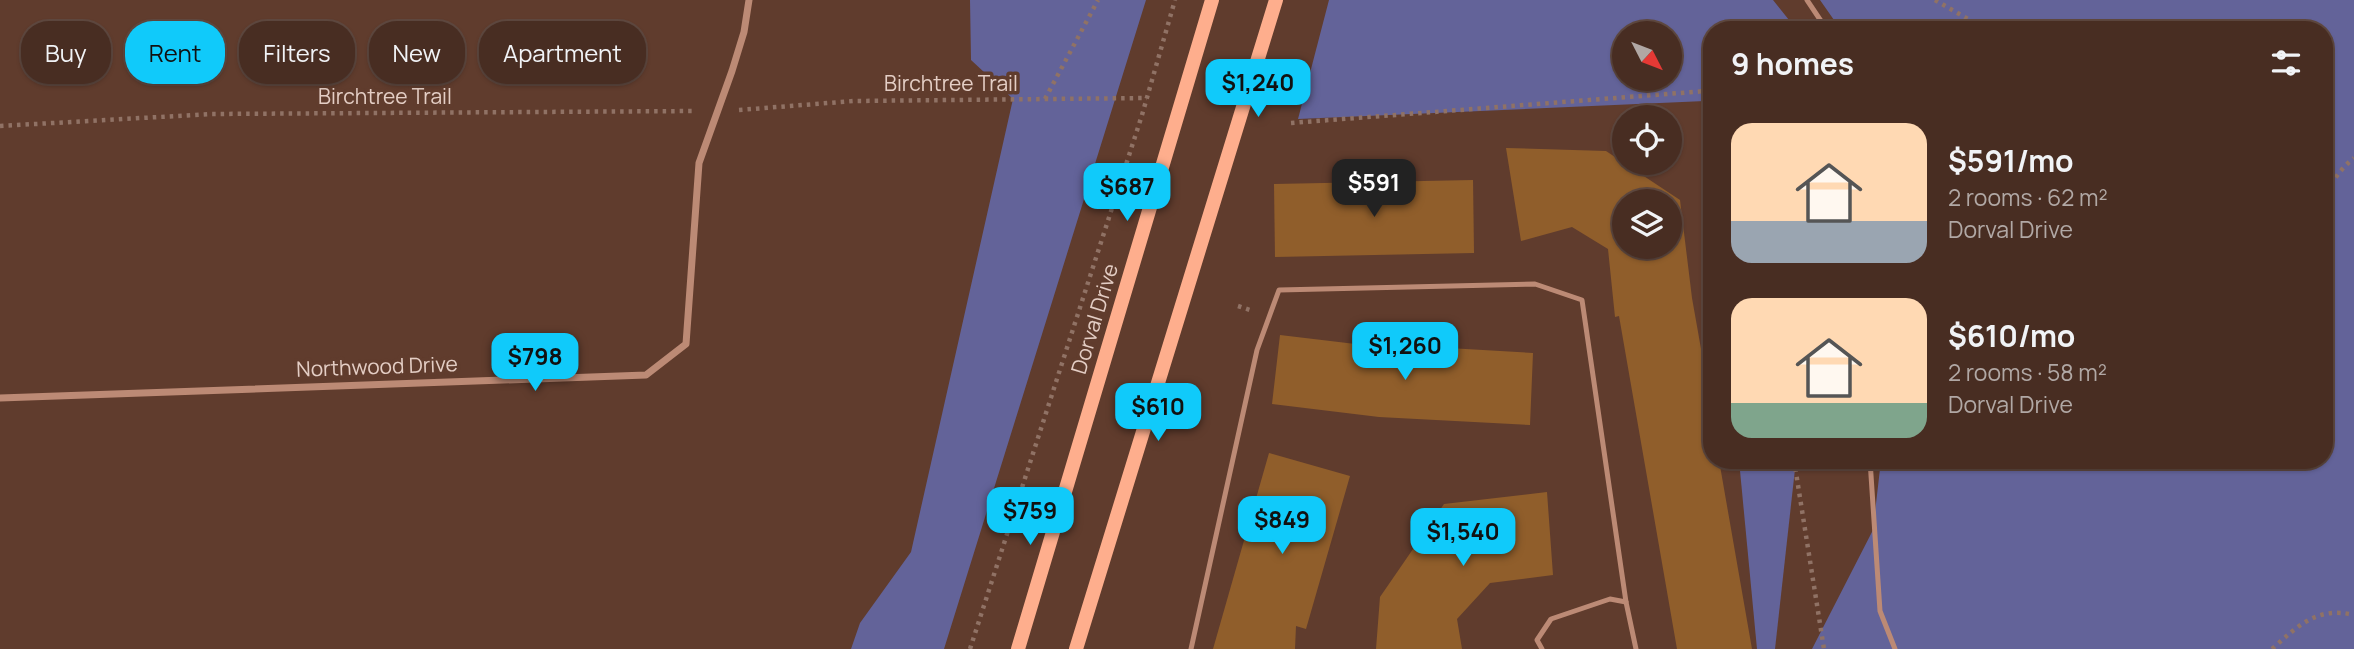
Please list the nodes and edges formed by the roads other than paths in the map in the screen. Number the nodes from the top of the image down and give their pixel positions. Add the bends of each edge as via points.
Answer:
1 (749, 0) edge
2 (1212, 0) edge
3 (1276, 0) edge
4 (1807, 0) edge
5 (1821, 21) edge
6 (0, 398) edge
7 (1871, 469) edge
8 (1626, 602) junction
9 (1018, 649) edge
10 (1076, 649) edge
11 (1191, 649) edge
12 (1542, 649) edge
13 (1636, 649) edge
14 (1895, 649) edge

1 - 6 street, Northwood Drive via 744,32 699,163 686,344 646,374
2 - 9 main road, Dorval Drive
3 - 10 main road
4 - 5 lane
7 - 14 lane via 1880,611
8 - 11 lane via 1581,300 1535,284 1279,290 1257,349
8 - 12 lane via 1610,598 1551,619 1537,640
8 - 13 lane

